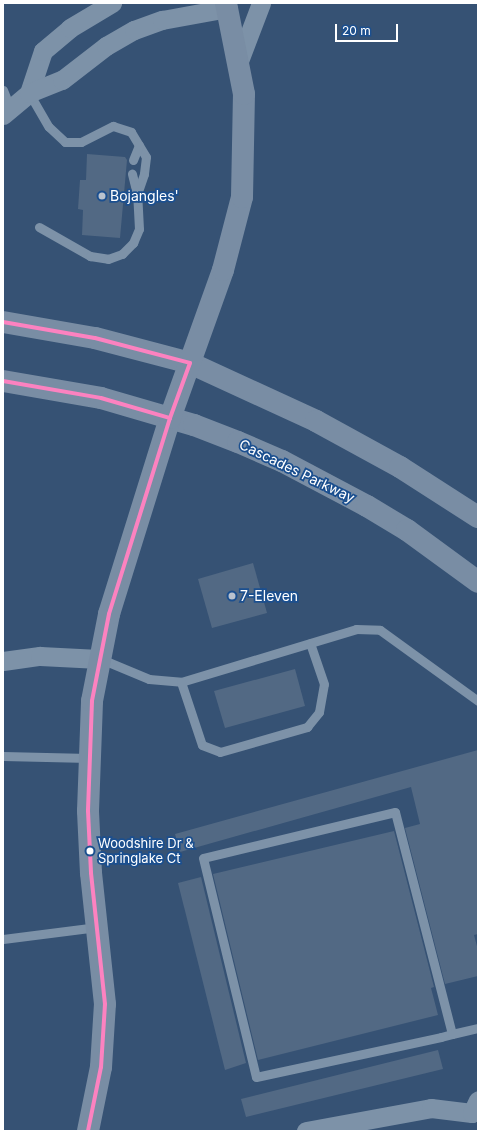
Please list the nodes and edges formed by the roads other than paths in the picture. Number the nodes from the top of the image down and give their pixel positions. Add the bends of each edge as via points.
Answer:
1 (112, 3) edge
2 (261, 3) edge
3 (227, 6) edge
4 (239, 61) junction
5 (3, 90) edge
6 (29, 93) junction
7 (7, 112) edge
8 (139, 146) junction
9 (133, 160) dead end
10 (132, 174) dead end
11 (137, 194) junction
12 (39, 227) dead end
13 (3, 322) edge
14 (190, 363) junction
15 (3, 381) edge
16 (170, 418) junction
17 (478, 517) edge
18 (478, 582) edge
19 (310, 643) junction
20 (99, 659) junction
21 (3, 661) edge
22 (181, 682) junction
23 (478, 701) edge
24 (3, 756) edge
25 (89, 758) junction
26 (98, 927) junction
27 (3, 939) edge
28 (478, 1028) edge
29 (452, 1034) junction
30 (478, 1100) edge
31 (88, 1131) edge
32 (306, 1131) edge

1 - 6 street via 70,28 43,51
2 - 4 street
3 - 4 street
3 - 6 street via 162,20 134,30 106,46 62,80
4 - 14 street via 245,124 242,197 223,270
5 - 7 lane
6 - 7 street
6 - 8 lane via 49,127 65,142 80,142 108,127 119,126 131,132
8 - 9 lane
8 - 11 lane via 146,157 143,179
10 - 11 lane
11 - 12 lane via 138,233 127,251 115,257 100,259 90,256
13 - 14 street via 95,338
14 - 16 street
14 - 17 street via 323,424 400,467
15 - 16 street, Cascades Parkway via 101,398
16 - 18 street, Cascades Parkway via 238,442 289,464 407,530
16 - 20 street via 109,614
19 - 22 lane
19 - 22 lane via 324,684 319,712 307,727 220,752 202,745
19 - 23 lane via 356,629 380,630
20 - 21 street via 40,656
20 - 22 lane via 149,679
20 - 25 street via 92,701
24 - 25 lane
25 - 26 street via 91,873
26 - 27 lane
26 - 31 street via 104,978 104,1037 95,1104
28 - 29 lane
29 - 29 lane via 256,1077 203,858 395,812
30 - 32 street via 472,1113 431,1108

